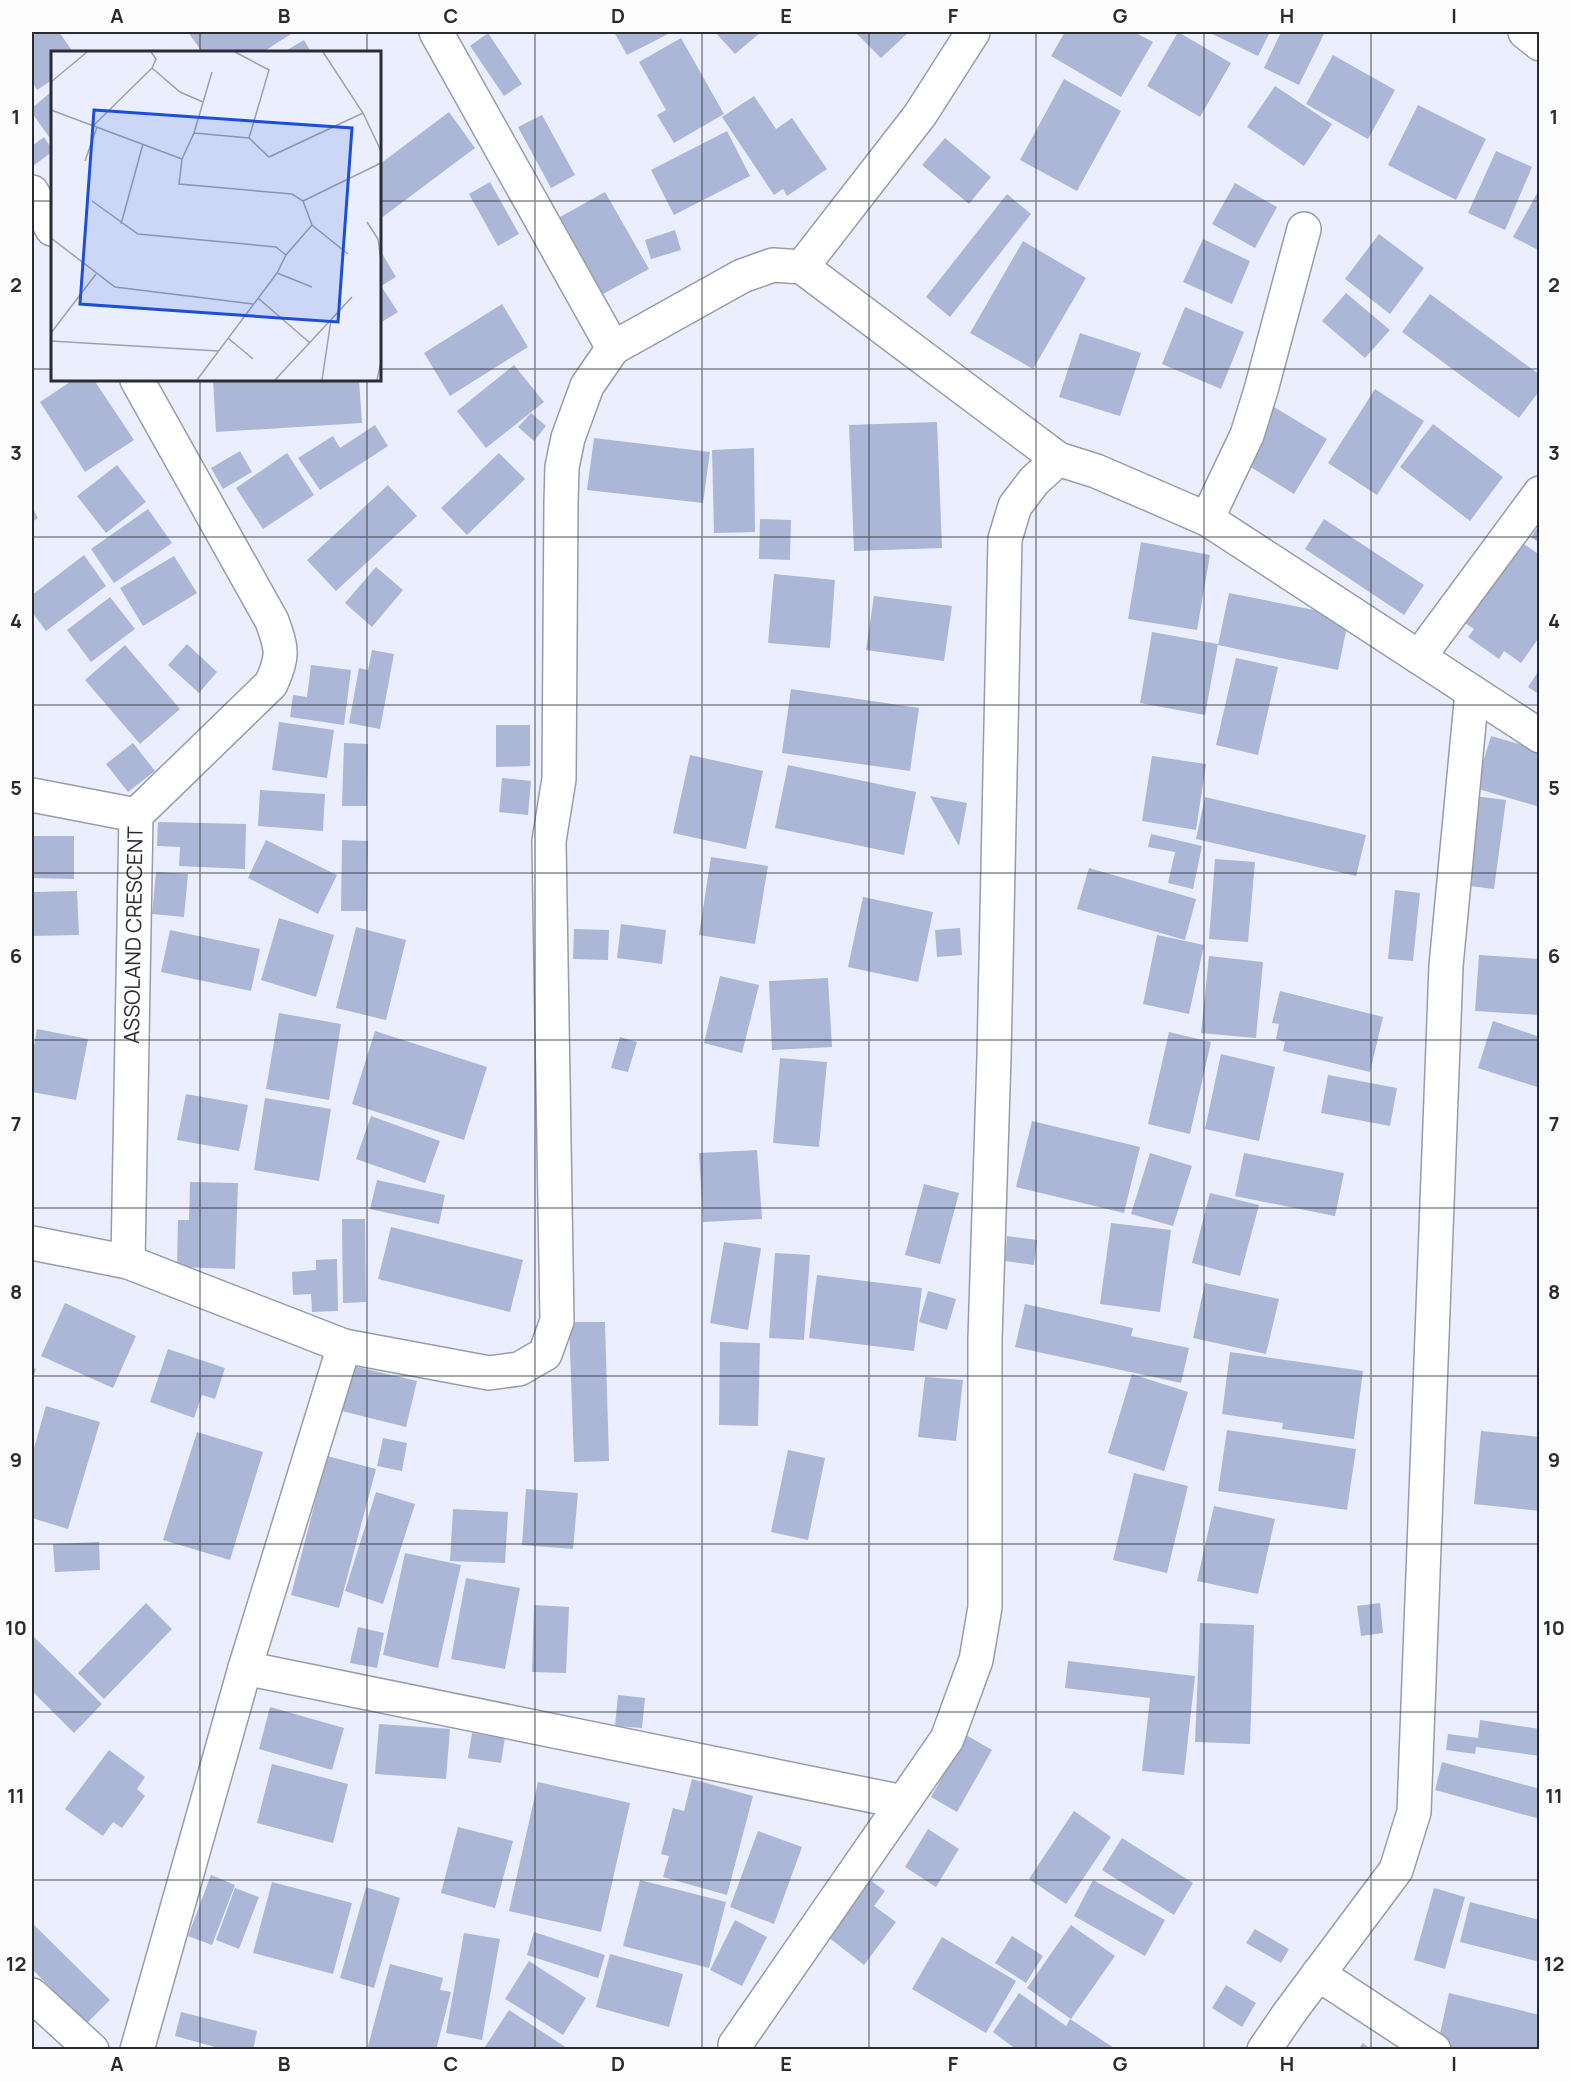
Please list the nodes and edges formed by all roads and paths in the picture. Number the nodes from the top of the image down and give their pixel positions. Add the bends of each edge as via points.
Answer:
1 (436, 32) edge
2 (973, 32) edge
3 (1524, 32) edge
4 (1539, 44) edge
5 (32, 192) edge
6 (51, 227) edge
7 (1304, 229) dead end
8 (802, 267) junction
9 (613, 348) junction
10 (138, 381) edge
11 (1058, 459) junction
12 (1539, 493) edge
13 (1207, 519) junction
14 (1419, 657) junction
15 (1472, 692) junction
16 (1539, 736) edge
17 (32, 795) edge
18 (136, 815) junction
19 (32, 1243) edge
20 (128, 1262) junction
21 (344, 1346) junction
22 (245, 1668) junction
23 (903, 1802) junction
24 (1318, 1974) junction
25 (32, 1995) edge
26 (735, 2044) dead end
27 (92, 2049) edge
28 (137, 2049) edge
29 (1264, 2049) edge
30 (1434, 2049) edge

1 - 9 street
2 - 8 street via 920,115
3 - 4 street
5 - 6 street
7 - 13 street via 1250,424
8 - 9 street via 773,265 742,276
8 - 11 street
9 - 21 street via 587,386 562,467 559,779 549,841 557,1321 545,1354 519,1369 489,1373
10 - 18 street, ASSOLAND CRESCENT via 272,621 281,646 279,666 271,684
11 - 13 street via 1096,471
11 - 23 street via 1015,506 1005,539 985,1339 985,1607 976,1660 947,1739
12 - 14 street
13 - 14 street
14 - 15 street
15 - 16 street
15 - 24 street via 1446,966 1414,1812 1396,1870
17 - 18 street
18 - 20 street, ASSOLAND CRESCENT
19 - 20 street
20 - 21 street
21 - 22 street
22 - 23 street
22 - 28 street
23 - 26 street
24 - 29 street
24 - 30 street
25 - 27 street

